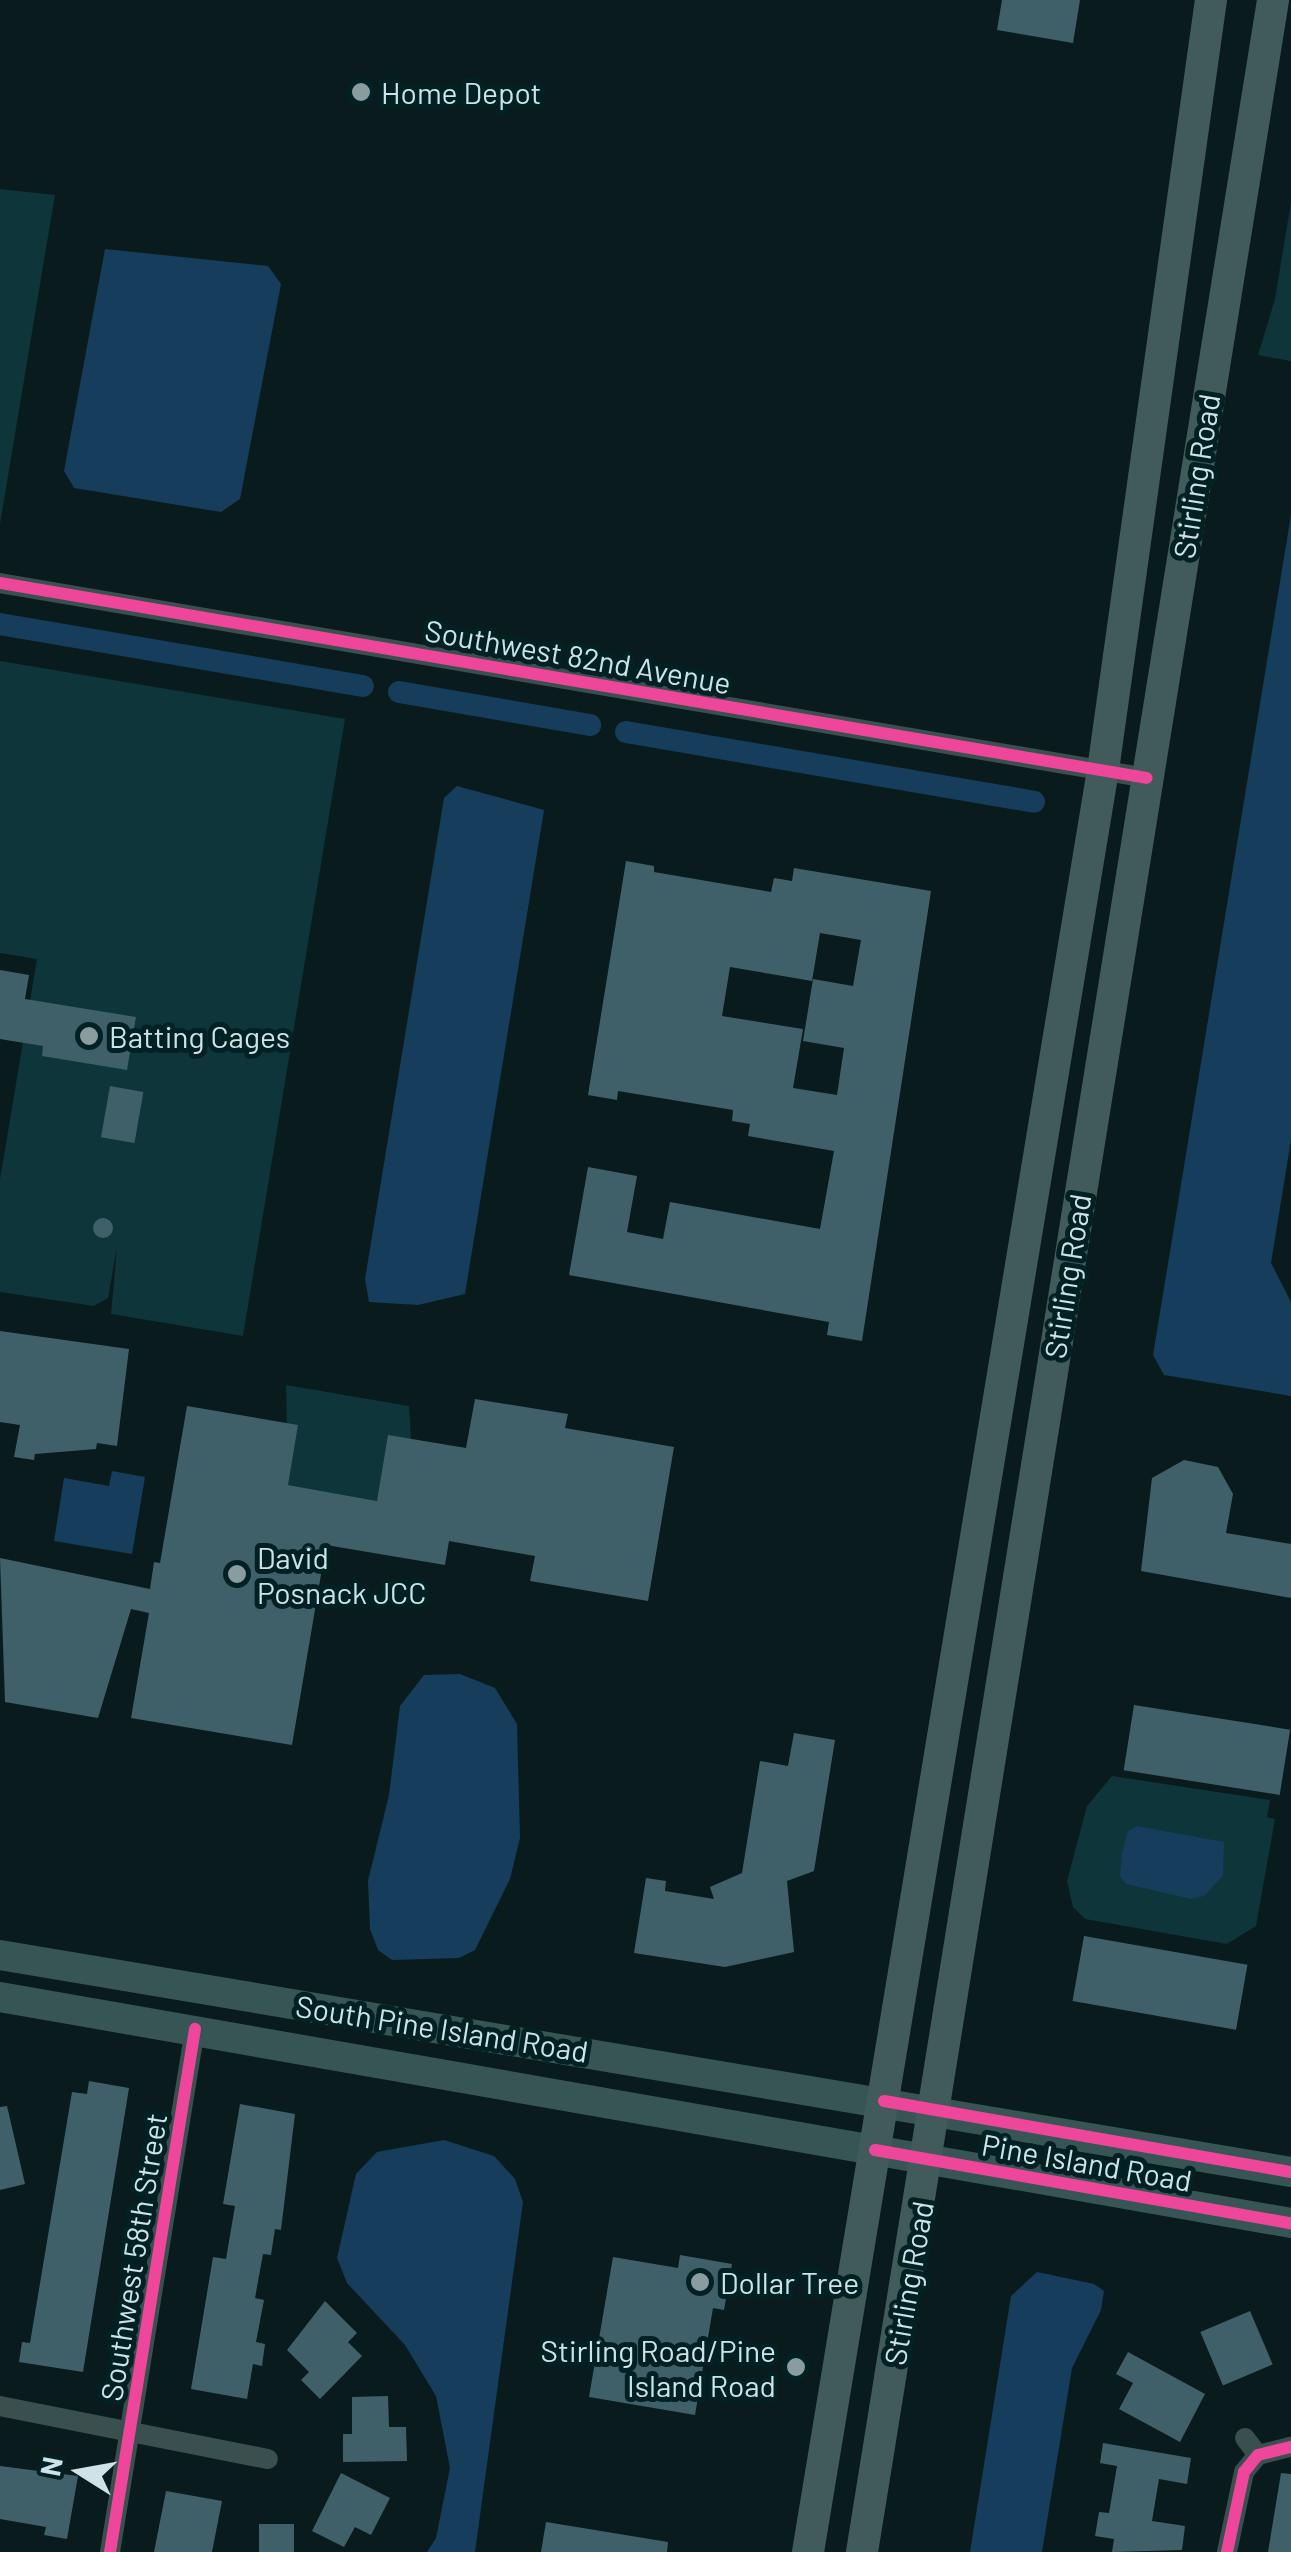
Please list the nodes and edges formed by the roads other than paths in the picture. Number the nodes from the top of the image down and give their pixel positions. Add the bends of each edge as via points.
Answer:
1 (1211, 0) edge
2 (1273, 0) edge
3 (0, 583) edge
4 (1103, 770) junction
5 (1147, 778) junction
6 (997, 1412) junction
7 (1045, 1419) junction
8 (0, 1955) edge
9 (0, 1996) edge
10 (195, 2029) junction
11 (884, 2101) junction
12 (936, 2108) junction
13 (875, 2150) junction
14 (929, 2160) junction
15 (1291, 2172) edge
16 (1291, 2223) edge
17 (0, 2406) edge
18 (130, 2428) junction
19 (1291, 2447) edge
20 (268, 2459) dead end
21 (110, 2552) edge
22 (808, 2552) edge
23 (862, 2552) edge
24 (1227, 2552) edge

1 - 4 main road, Stirling Road
2 - 5 main road, Stirling Road
3 - 4 street, Southwest 82nd Avenue
4 - 5 street, Southwest 82nd Avenue
4 - 6 main road, Stirling Road
5 - 7 main road, Stirling Road
6 - 7 main road
6 - 11 main road, Stirling Road
7 - 12 main road, Stirling Road
8 - 11 main road, South Pine Island Road
9 - 10 main road, South Pine Island Road
10 - 13 main road, South Pine Island Road
10 - 18 street, Southwest 58th Street
11 - 12 main road, Pine Island Road
11 - 13 main road, Stirling Road
12 - 14 main road, Stirling Road
12 - 15 main road, Pine Island Road
13 - 14 main road, Pine Island Road
13 - 22 main road, Stirling Road
14 - 16 main road, Pine Island Road
14 - 23 main road, Stirling Road
17 - 18 street
18 - 20 street
18 - 21 street, Southwest 58th Street
19 - 24 street via 1251,2447

